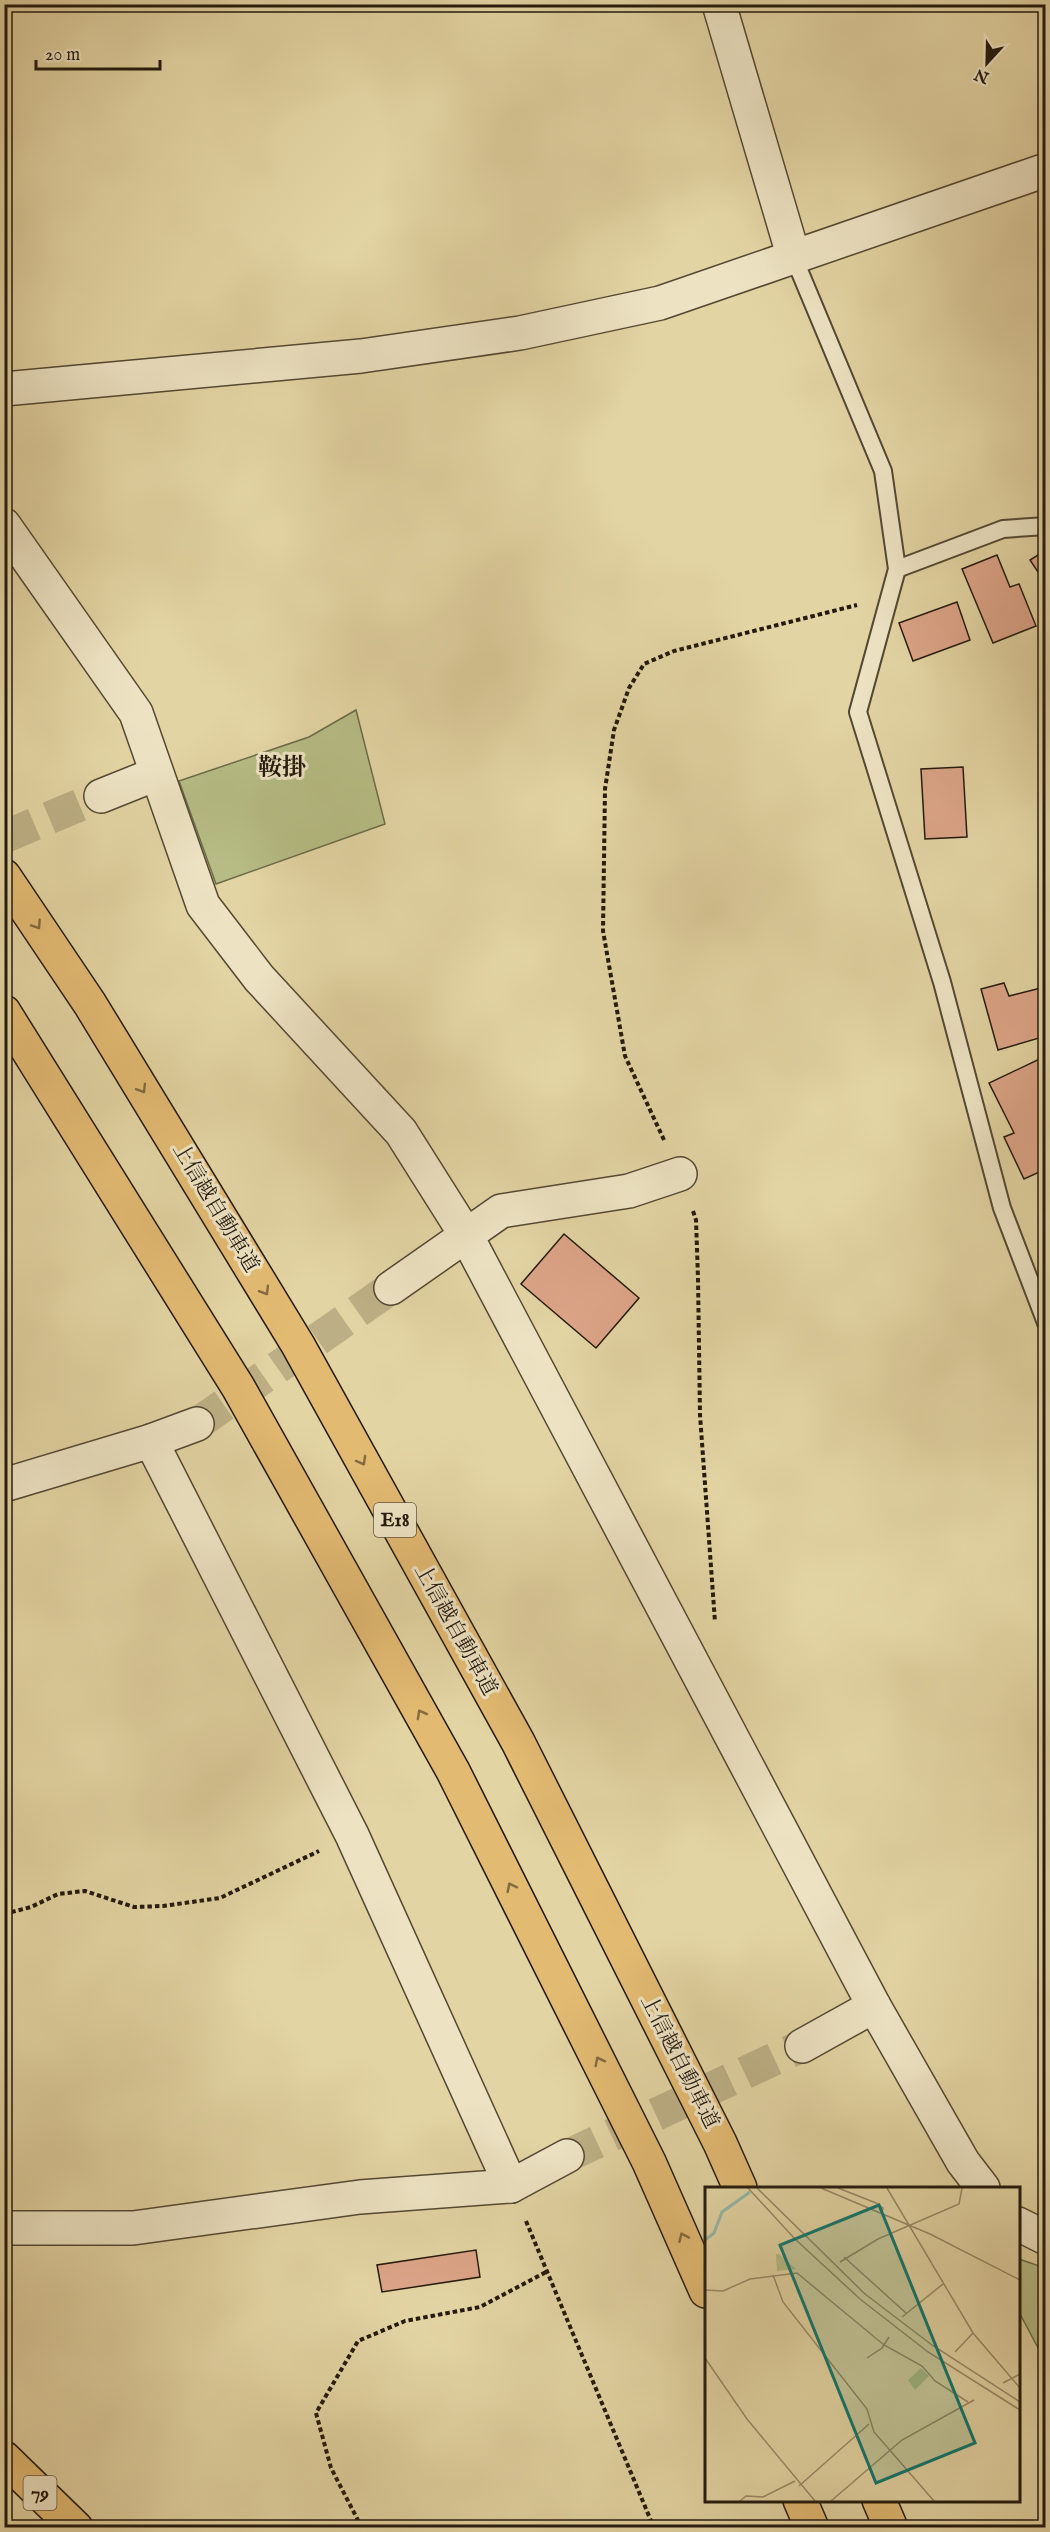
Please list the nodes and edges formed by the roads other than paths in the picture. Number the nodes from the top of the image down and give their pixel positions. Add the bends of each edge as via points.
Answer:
1 (719, 4) edge
2 (1046, 170) edge
3 (794, 258) junction
4 (4, 389) edge
5 (4, 525) edge
6 (1046, 526) edge
7 (897, 569) junction
8 (156, 774) junction
9 (102, 796) tunnel mouth
10 (4, 876) edge
11 (4, 1012) edge
12 (680, 1174) road end
13 (466, 1235) junction
14 (391, 1288) tunnel mouth
15 (1046, 1323) edge
16 (197, 1424) tunnel mouth
17 (151, 1441) junction
18 (4, 1485) edge
19 (874, 2006) junction
20 (802, 2046) tunnel mouth
21 (567, 2156) tunnel mouth
22 (511, 2186) junction
23 (740, 2187) edge
24 (982, 2187) edge
25 (1020, 2225) edge
26 (4, 2228) edge
27 (1046, 2238) edge
28 (705, 2289) edge
29 (4, 2458) edge
30 (801, 2502) edge
31 (880, 2502) edge
32 (76, 2528) edge
33 (812, 2528) edge
34 (891, 2528) edge

1 - 3 street
2 - 3 street
3 - 4 street via 660,303 520,333 361,356
3 - 7 lane via 883,471
5 - 8 street via 136,713
6 - 7 lane via 1003,529
7 - 15 lane via 858,712 942,982 1002,1208
8 - 9 street
8 - 13 street via 203,905 259,978 401,1132
10 -> 23 main road, 上信越自動車道 / E18 via 90,1004 298,1345 518,1743
28 -> 11 main road via 649,2162 453,1771 238,1387
12 - 13 street via 629,1191 501,1210
13 - 14 street
13 - 19 street
16 - 17 street
17 - 18 street
17 - 22 street via 352,1835
19 - 20 street
19 - 24 street via 963,2162
21 - 22 street
22 - 26 street via 360,2197 133,2228
25 - 27 street
29 - 32 main road, 79
30 - 33 main road
31 - 34 main road

